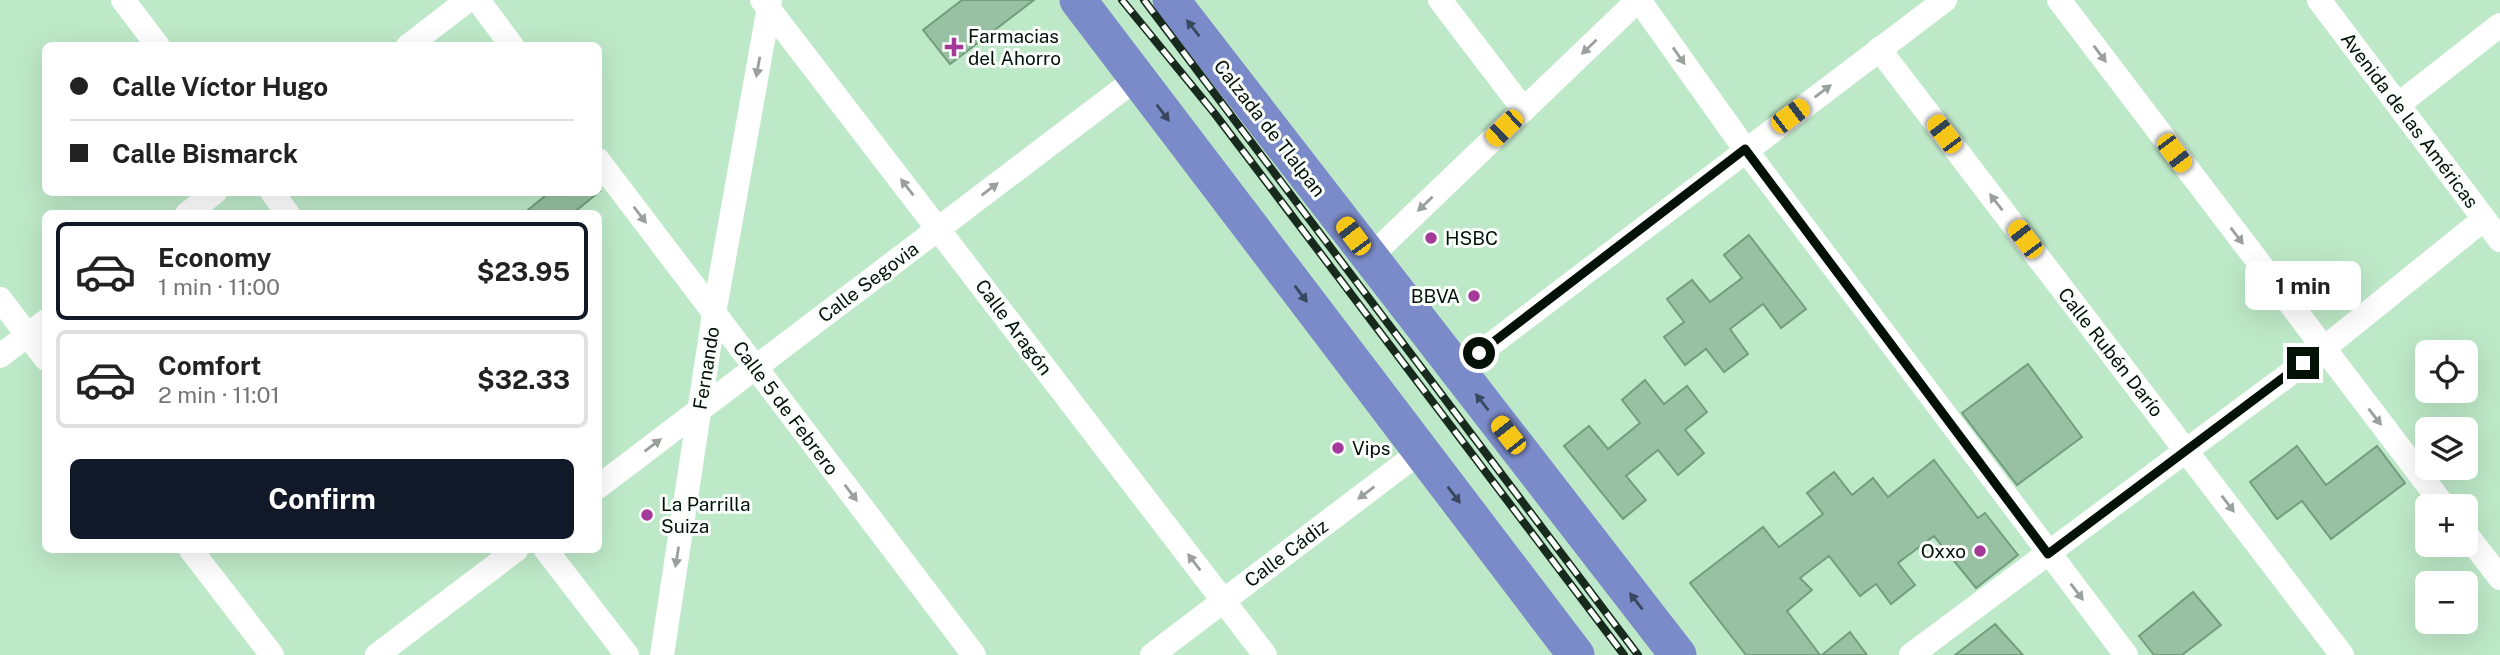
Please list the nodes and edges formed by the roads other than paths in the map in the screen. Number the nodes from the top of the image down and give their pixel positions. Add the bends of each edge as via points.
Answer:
1 (123, 0) edge
2 (468, 0) edge
3 (478, 0) edge
4 (1078, 0) edge
5 (1171, 0) edge
6 (1440, 0) edge
7 (1639, 0) edge
8 (1945, 0) edge
9 (2059, 0) edge
10 (2319, 0) edge
11 (767, 3) edge
12 (2500, 25) edge
13 (155, 42) edge
14 (413, 42) edge
15 (509, 42) edge
16 (1879, 49) junction
17 (1137, 78) junction
18 (2399, 104) junction
19 (1524, 110) junction
20 (1745, 149) junction
21 (602, 165) edge
22 (210, 196) edge
23 (192, 210) edge
24 (2484, 219) junction
25 (939, 228) junction
26 (2500, 240) edge
27 (1370, 257) junction
28 (0, 299) edge
29 (714, 314) junction
30 (36, 328) edge
31 (42, 347) edge
32 (2323, 349) junction
33 (0, 356) edge
34 (756, 367) junction
35 (1457, 370) junction
36 (700, 410) junction
37 (2187, 450) junction
38 (1421, 451) junction
39 (602, 484) edge
40 (2435, 494) edge
41 (2478, 550) edge
42 (193, 553) edge
43 (512, 553) edge
44 (548, 553) edge
45 (2048, 554) junction
46 (2500, 578) edge
47 (1224, 600) junction
48 (272, 655) edge
49 (377, 655) edge
50 (627, 655) edge
51 (662, 655) edge
52 (974, 655) edge
53 (1152, 655) edge
54 (1265, 655) edge
55 (1576, 655) edge
56 (1678, 655) edge
57 (1912, 655) edge
58 (2126, 655) edge
59 (2342, 655) edge

1 - 13 street
2 - 14 street
3 - 15 street
4 - 17 highway
27 -> 5 highway, Calzada de Tlalpan
6 - 19 street
7 -> 19 street
7 -> 20 street
8 - 16 street
9 -> 32 street
10 - 18 street, Avenida de las Américas
25 -> 11 street, Calle Aragón
11 -> 29 street, Fernando
12 - 18 street
20 -> 16 street
37 -> 16 street, Calle Rubén Darío
25 -> 17 street, Calle Segovia
17 -> 38 highway
18 - 24 street, Avenida de las Américas
19 -> 27 street
20 - 35 street
20 - 45 street
21 -> 29 street, Calle 5 de Febrero
22 - 23 street
24 - 26 street, Avenida de las Américas
24 - 32 street
25 - 34 street, Calle Segovia
47 -> 25 street, Calle Aragón
27 - 35 highway, Calzada de Tlalpan
28 - 30 street
29 - 34 street, Calle 5 de Febrero
29 - 36 street, Fernando
30 - 31 street
30 - 33 street
32 - 37 street
32 -> 40 street
34 - 36 street, Calle Segovia
34 -> 52 street, Calle 5 de Febrero
56 -> 35 highway, Calzada de Tlalpan
39 -> 36 street, Calle Segovia
36 -> 51 street, Fernando
37 - 45 street
37 -> 59 street, Calle Rubén Darío
38 -> 47 street, Calle Cádiz
38 -> 55 highway
41 - 46 street
42 - 48 street
43 - 49 street
44 - 50 street
45 - 57 street
45 -> 58 street
47 - 53 street, Calle Cádiz
47 - 54 street, Calle Aragón

